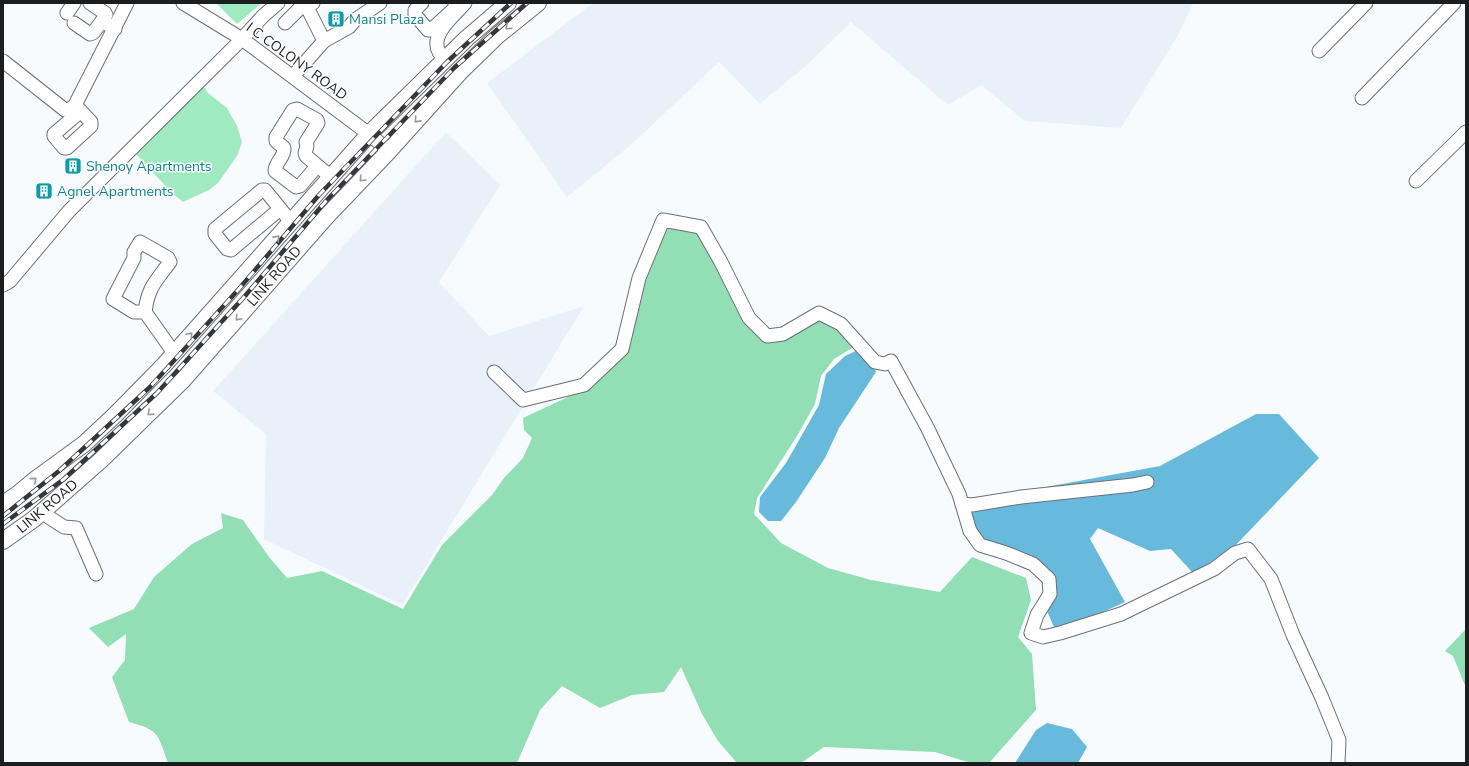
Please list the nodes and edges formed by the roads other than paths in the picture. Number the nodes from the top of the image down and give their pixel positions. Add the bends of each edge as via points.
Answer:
1 (90, 3) edge
2 (127, 3) edge
3 (183, 3) edge
4 (278, 3) edge
5 (380, 3) edge
6 (422, 3) edge
7 (455, 3) edge
8 (465, 3) edge
9 (508, 3) edge
10 (538, 3) edge
11 (1366, 3) edge
12 (1454, 3) edge
13 (308, 4) edge
14 (72, 13) edge
15 (102, 21) junction
16 (284, 23) dead end
17 (115, 29) junction
18 (242, 39) junction
19 (324, 41) junction
20 (1319, 51) dead end
21 (445, 59) junction
22 (3, 61) edge
23 (292, 76) junction
24 (1362, 98) dead end
25 (1466, 132) edge
26 (369, 134) junction
27 (389, 151) junction
28 (317, 166) junction
29 (331, 177) junction
30 (1416, 181) dead end
31 (280, 209) junction
32 (291, 222) junction
33 (7, 283) edge
34 (145, 312) junction
35 (174, 353) junction
36 (494, 372) dead end
37 (1147, 482) dead end
38 (3, 504) edge
39 (962, 504) junction
40 (41, 512) junction
41 (3, 541) edge
42 (96, 574) dead end
43 (1338, 763) edge

1 - 15 street via 105,13
2 - 17 street
3 - 18 street, I C COLONY ROAD
4 - 18 street
5 - 19 street via 354,20 349,27
6 - 7 street via 415,10 415,15 428,30 455,8
8 - 21 street via 442,27 437,45
9 - 21 main road, LINK ROAD
10 -> 27 main road, LINK ROAD via 497,36 461,71
11 - 20 street
12 - 24 street
13 - 16 street
13 - 19 street
14 - 15 street via 90,34
15 - 17 street
17 - 22 street via 78,108 65,110
18 - 23 street, I C COLONY ROAD
18 - 33 street via 69,211
19 - 23 street
21 - 26 main road, LINK ROAD
23 - 26 street, I C COLONY ROAD
25 - 30 street
26 - 27 street, I C COLONY ROAD
26 - 29 main road, LINK ROAD
27 -> 40 main road, LINK ROAD via 326,217 183,380 101,460
28 - 28 street via 300,186 296,186 275,171 285,151 276,141 276,137 293,110 297,109 317,120 318,123 306,142 305,153
28 - 29 street
29 - 32 main road, LINK ROAD
31 - 31 street via 265,190 262,190 215,229 215,234 227,249 232,250
31 - 32 street
35 -> 32 main road, LINK ROAD
34 - 34 street via 134,312 113,299 140,242 168,258 170,262 155,280 146,301
34 - 35 street
38 -> 35 main road, LINK ROAD via 84,444
36 - 39 street via 523,400 584,386 622,348 639,278 663,220 700,227 749,318 767,336 783,334 819,313 841,324 875,362 885,364 891,361 927,427
37 - 39 street via 972,505
39 - 43 street via 970,532 980,545 1032,564 1049,579 1050,594 1037,615 1031,633 1042,637 1060,634 1121,614 1214,569 1234,553 1248,548 1271,579 1322,698 1339,740
40 - 41 main road, LINK ROAD
40 - 42 street via 64,526 76,528

